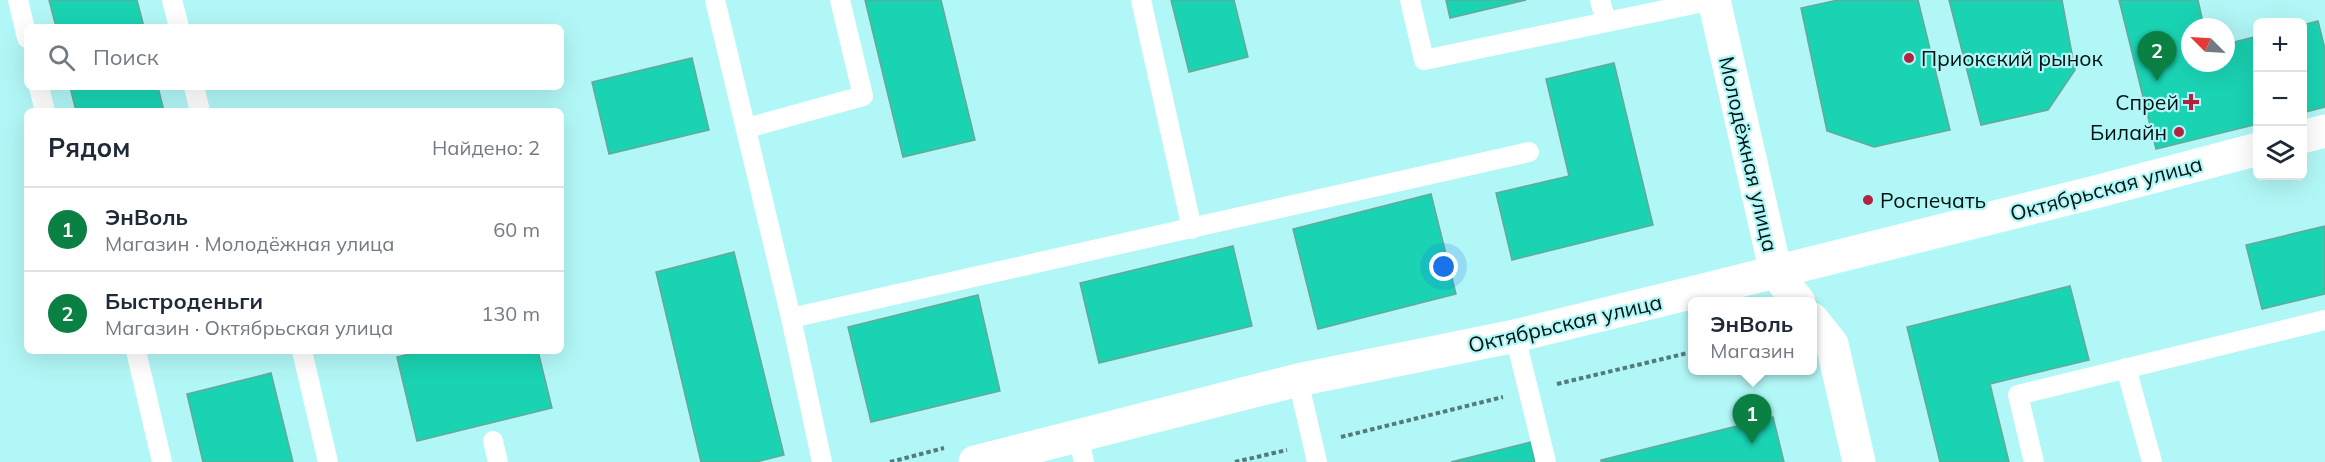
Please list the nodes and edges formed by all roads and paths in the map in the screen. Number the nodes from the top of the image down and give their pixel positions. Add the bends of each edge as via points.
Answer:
1 (18, 0) edge
2 (172, 0) edge
3 (716, 0) edge
4 (840, 0) edge
5 (1141, 0) edge
6 (1410, 0) edge
7 (1600, 0) edge
8 (1714, 0) edge
9 (1606, 22) junction
10 (178, 24) edge
11 (24, 25) edge
12 (40, 90) edge
13 (195, 90) edge
14 (44, 108) edge
15 (200, 108) edge
16 (747, 128) junction
17 (2325, 131) edge
18 (2307, 136) edge
19 (2253, 150) edge
20 (1529, 152) dead end
21 (1192, 229) junction
22 (1776, 273) junction
23 (1795, 297) edge
24 (791, 318) junction
25 (2325, 320) edge
26 (1817, 325) edge
27 (1515, 336) junction
28 (1688, 353) edge
29 (137, 354) edge
30 (303, 354) edge
31 (2126, 368) junction
32 (1298, 380) junction
33 (1529, 391) junction
34 (493, 441) dead end
35 (1081, 449) edge
36 (1315, 453) edge
37 (162, 462) edge
38 (328, 462) edge
39 (498, 462) edge
40 (822, 462) edge
41 (975, 462) edge
42 (1235, 462) edge
43 (1545, 462) edge
44 (1858, 462) edge
45 (2034, 462) edge
46 (2152, 462) edge

1 - 11 lane
2 - 10 lane
3 - 16 lane
4 - 16 lane via 863,96
5 - 21 lane
6 - 9 lane via 1424,60
7 - 9 lane
8 - 9 lane
8 - 22 main road, Молодёжная улица
12 - 14 lane
13 - 15 lane
16 - 24 lane
17 - 18 main road
19 - 22 main road, Октябрьская улица
20 - 21 lane
21 - 24 lane
22 - 23 main road, Молодёжная улица
22 - 27 main road, Октябрьская улица
24 - 40 lane
25 - 31 lane
26 - 44 main road via 1832,344
27 - 32 main road, Октябрьская улица
27 - 33 lane
28 - 33 path
29 - 37 lane
30 - 38 lane
31 - 45 lane via 2018,395
31 - 46 lane
32 - 35 main road, Октябрьская улица
32 - 36 lane
33 - 36 path
33 - 43 lane
34 - 39 lane
35 - 41 main road, Октябрьская улица
36 - 42 path

